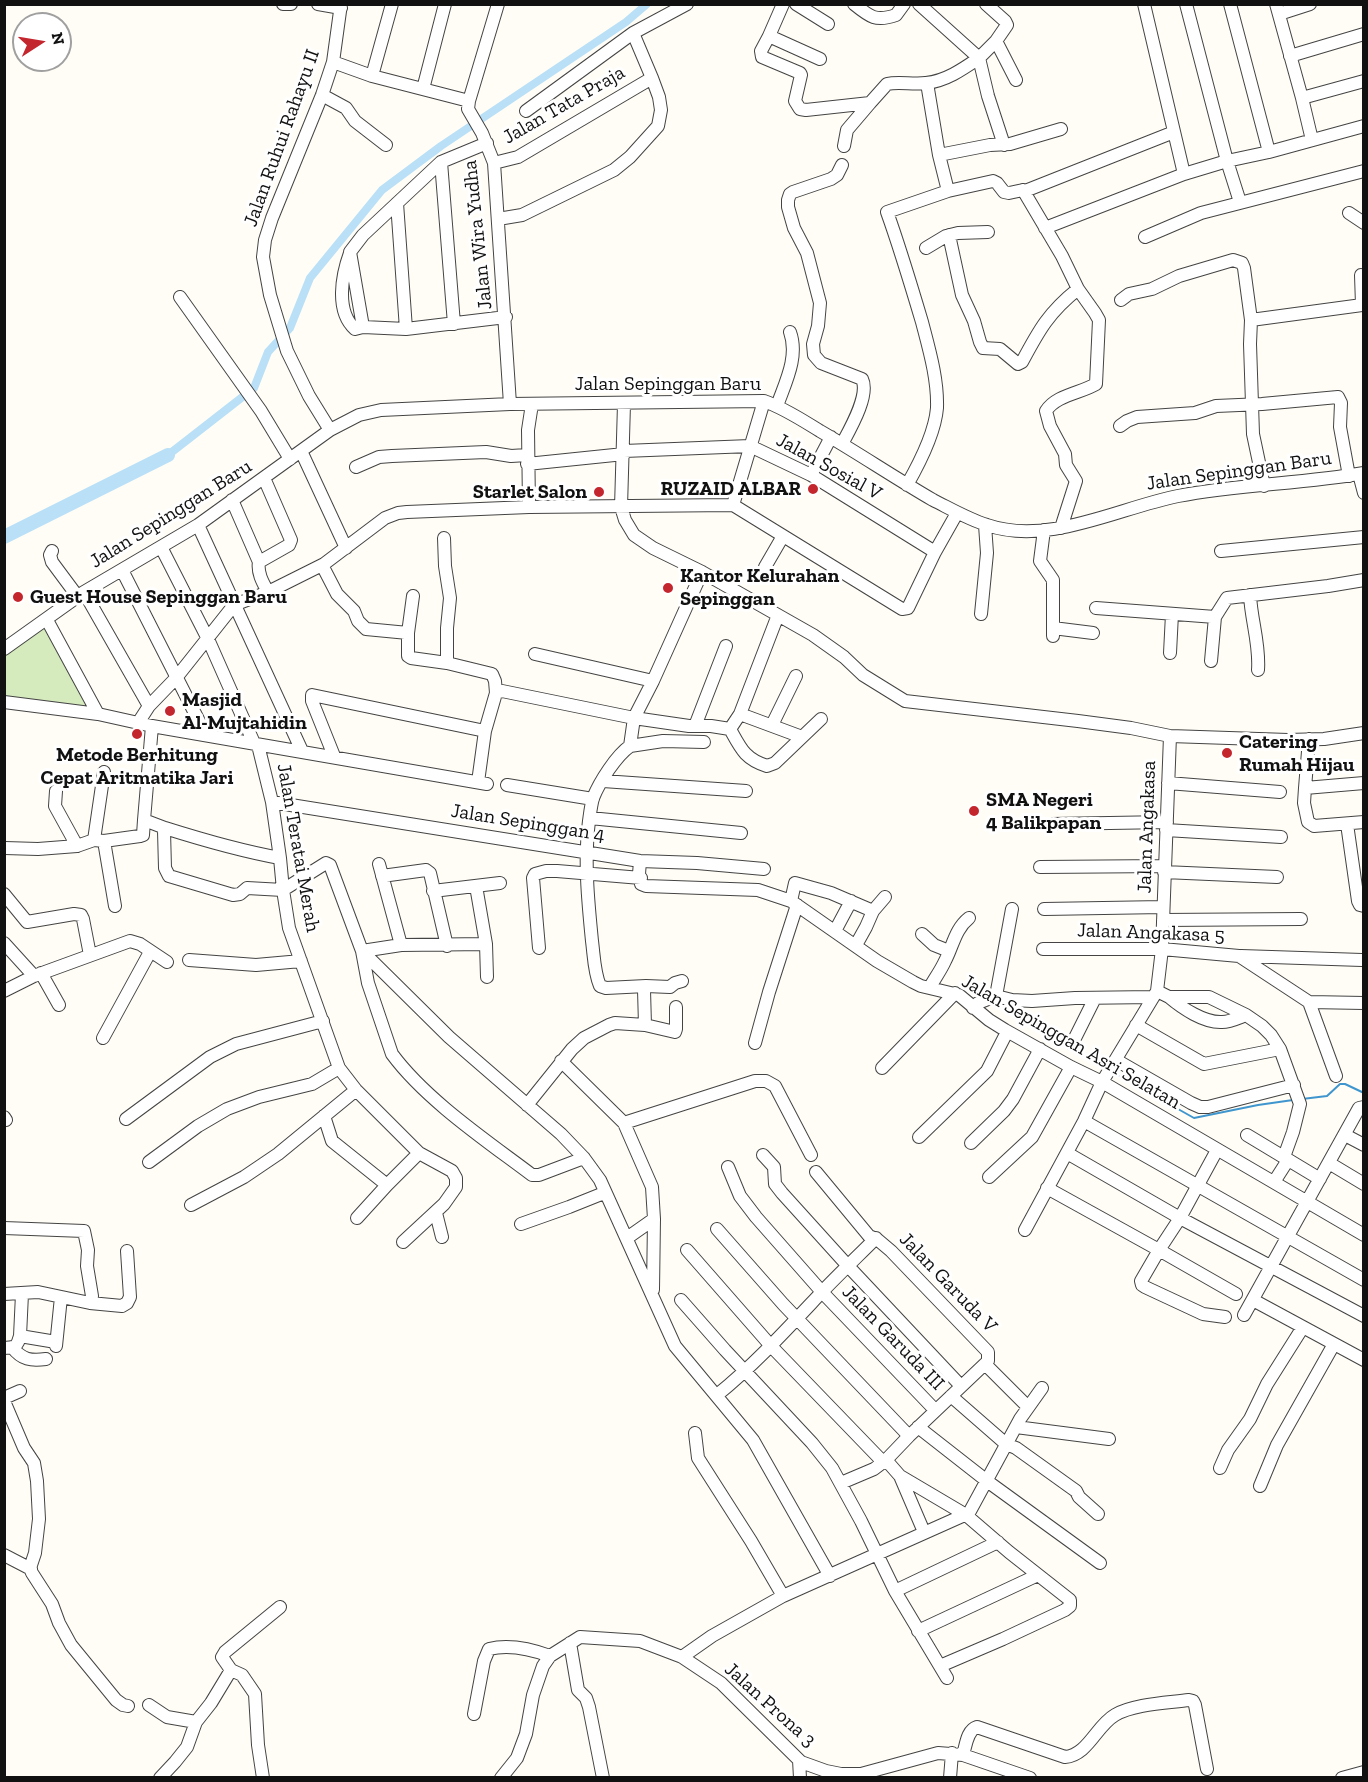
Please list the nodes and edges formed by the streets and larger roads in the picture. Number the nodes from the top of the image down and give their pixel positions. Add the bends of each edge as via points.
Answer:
1 (283, 4) edge
2 (291, 4) edge
3 (318, 4) edge
4 (392, 4) edge
5 (445, 4) edge
6 (498, 4) edge
7 (687, 4) edge
8 (783, 4) edge
9 (796, 4) edge
10 (854, 4) edge
11 (903, 4) edge
12 (919, 4) edge
13 (986, 4) edge
14 (1143, 4) edge
15 (1186, 4) edge
16 (1230, 4) edge
17 (1310, 4) edge
18 (341, 6) edge
19 (1277, 9) edge
20 (828, 24) dead end
21 (633, 33) junction
22 (1364, 34) edge
23 (769, 36) junction
24 (996, 41) junction
25 (1290, 56) junction
26 (979, 58) junction
27 (820, 59) dead end
28 (333, 62) junction
29 (372, 76) junction
30 (652, 78) junction
31 (1016, 80) dead end
32 (1364, 81) edge
33 (927, 83) junction
34 (423, 89) junction
35 (322, 95) junction
36 (1302, 98) junction
37 (870, 103) junction
38 (468, 105) junction
39 (526, 111) dead end
40 (1364, 126) edge
41 (1061, 129) dead end
42 (1174, 132) junction
43 (485, 138) junction
44 (1312, 140) junction
45 (386, 145) dead end
46 (1004, 145) junction
47 (844, 146) dead end
48 (1269, 152) junction
49 (939, 156) junction
50 (1227, 161) junction
51 (441, 162) junction
52 (494, 163) junction
53 (842, 165) dead end
54 (1364, 171) edge
55 (1184, 174) junction
56 (1023, 190) junction
57 (948, 191) junction
58 (1240, 202) junction
59 (398, 203) junction
60 (1364, 209) edge
61 (498, 219) junction
62 (1364, 223) edge
63 (1045, 228) junction
64 (988, 232) dead end
65 (949, 236) junction
66 (1145, 237) dead end
67 (926, 248) dead end
68 (1361, 275) dead end
69 (1078, 289) junction
70 (180, 297) dead end
71 (1121, 300) dead end
72 (1363, 306) edge
73 (506, 317) junction
74 (1251, 320) junction
75 (454, 324) junction
76 (406, 329) junction
77 (790, 332) dead end
78 (764, 401) junction
79 (510, 404) junction
80 (532, 404) junction
81 (624, 404) junction
82 (1252, 405) junction
83 (777, 406) junction
84 (1120, 426) dead end
85 (330, 430) junction
86 (837, 441) junction
87 (750, 446) junction
88 (301, 451) junction
89 (624, 453) junction
90 (290, 459) junction
91 (527, 459) junction
92 (356, 467) dead end
93 (1357, 474) edge
94 (811, 475) junction
95 (264, 478) junction
96 (907, 485) junction
97 (1264, 486) junction
98 (1364, 493) edge
99 (232, 500) junction
100 (733, 505) junction
101 (529, 507) junction
102 (621, 507) junction
103 (957, 513) junction
104 (198, 525) junction
105 (985, 525) junction
106 (1061, 528) junction
107 (1044, 530) junction
108 (783, 536) junction
109 (1364, 537) edge
110 (444, 538) dead end
111 (161, 547) junction
112 (346, 548) junction
113 (52, 551) dead end
114 (1221, 551) dead end
115 (935, 552) junction
116 (259, 562) junction
117 (322, 565) junction
118 (765, 567) dead end
119 (122, 570) junction
120 (702, 572) junction
121 (1364, 579) edge
122 (268, 592) junction
123 (81, 594) junction
124 (413, 596) dead end
125 (1250, 596) junction
126 (234, 605) junction
127 (1096, 608) dead end
128 (981, 614) dead end
129 (1172, 614) junction
130 (778, 615) junction
131 (1215, 617) junction
132 (47, 620) junction
133 (408, 633) junction
134 (1093, 633) dead end
135 (208, 639) junction
136 (726, 646) dead end
137 (4, 649) edge
138 (1170, 653) dead end
139 (535, 654) dead end
140 (1211, 661) dead end
141 (447, 663) junction
142 (1258, 670) dead end
143 (796, 676) dead end
144 (176, 678) junction
145 (653, 681) junction
146 (496, 693) junction
147 (4, 702) edge
148 (149, 706) junction
149 (98, 714) junction
150 (740, 714) junction
151 (821, 719) dead end
152 (138, 723) junction
153 (633, 723) junction
154 (772, 725) junction
155 (152, 726) junction
156 (695, 726) junction
157 (730, 729) junction
158 (485, 731) junction
159 (1364, 733) edge
160 (206, 735) junction
161 (1170, 736) junction
162 (802, 738) junction
163 (1309, 739) junction
164 (704, 742) dead end
165 (256, 744) junction
166 (631, 745) junction
167 (302, 751) junction
168 (334, 756) junction
169 (104, 772) dead end
170 (603, 781) junction
171 (1168, 783) junction
172 (1364, 783) edge
173 (507, 785) dead end
174 (1305, 788) junction
175 (56, 791) dead end
176 (746, 791) dead end
177 (1280, 792) dead end
178 (593, 799) junction
179 (272, 802) junction
180 (590, 818) junction
181 (144, 820) junction
182 (1364, 822) edge
183 (1052, 824) dead end
184 (1347, 824) junction
185 (1166, 826) junction
186 (165, 828) junction
187 (741, 833) dead end
188 (1281, 837) dead end
189 (99, 841) junction
190 (77, 846) junction
191 (4, 848) edge
192 (587, 852) junction
193 (280, 858) junction
194 (640, 861) junction
195 (1040, 867) dead end
196 (764, 869) dead end
197 (1165, 869) junction
198 (587, 874) junction
199 (1277, 877) dead end
200 (640, 878) junction
201 (500, 883) dead end
202 (476, 886) junction
203 (283, 890) junction
204 (433, 891) junction
205 (4, 894) edge
206 (885, 897) dead end
207 (851, 901) junction
208 (794, 903) junction
209 (115, 906) dead end
210 (1364, 906) edge
211 (1012, 909) dead end
212 (1044, 909) dead end
213 (873, 911) junction
214 (1163, 914) junction
215 (969, 918) dead end
216 (1301, 919) dead end
217 (835, 931) junction
218 (922, 934) dead end
219 (4, 943) edge
220 (486, 944) junction
221 (401, 945) junction
222 (447, 945) junction
223 (856, 945) junction
224 (539, 948) dead end
225 (1043, 949) dead end
226 (1162, 949) junction
227 (362, 951) junction
228 (150, 952) junction
229 (948, 954) junction
230 (90, 955) junction
231 (1239, 956) junction
232 (189, 960) dead end
233 (1362, 960) dead end
234 (301, 961) junction
235 (167, 962) dead end
236 (38, 974) junction
237 (487, 977) dead end
238 (682, 981) dead end
239 (646, 986) junction
240 (930, 987) junction
241 (4, 991) edge
242 (954, 993) junction
243 (1155, 994) junction
244 (995, 996) junction
245 (1169, 997) junction
246 (1095, 998) junction
247 (1309, 1002) junction
248 (1364, 1003) edge
249 (59, 1005) dead end
250 (976, 1005) junction
251 (676, 1007) dead end
252 (1246, 1015) junction
253 (323, 1021) junction
254 (645, 1025) junction
255 (1136, 1025) junction
256 (1007, 1032) junction
257 (103, 1038) dead end
258 (755, 1043) dead end
259 (1072, 1044) dead end
260 (1040, 1049) junction
261 (1280, 1049) junction
262 (561, 1061) junction
263 (1116, 1061) junction
264 (1071, 1067) junction
265 (339, 1068) junction
266 (882, 1068) dead end
267 (1336, 1076) dead end
268 (1103, 1079) junction
269 (1294, 1085) junction
270 (356, 1090) junction
271 (527, 1105) junction
272 (1364, 1107) edge
273 (324, 1116) junction
274 (126, 1119) dead end
275 (1084, 1120) junction
276 (624, 1123) junction
277 (1247, 1135) dead end
278 (1345, 1135) junction
279 (919, 1137) dead end
280 (971, 1143) dead end
281 (1364, 1145) edge
282 (1217, 1150) junction
283 (1067, 1153) junction
284 (419, 1154) junction
285 (763, 1155) dead end
286 (811, 1155) dead end
287 (584, 1158) junction
288 (1286, 1159) junction
289 (149, 1162) dead end
290 (1329, 1163) junction
291 (728, 1167) dead end
292 (816, 1172) dead end
293 (989, 1177) dead end
294 (1320, 1179) junction
295 (1274, 1182) junction
296 (1198, 1184) junction
297 (1364, 1184) edge
298 (387, 1185) junction
299 (1047, 1188) junction
300 (604, 1193) junction
301 (1308, 1201) junction
302 (191, 1205) dead end
303 (436, 1214) junction
304 (357, 1218) dead end
305 (1180, 1218) junction
306 (654, 1219) junction
307 (521, 1224) dead end
308 (4, 1228) edge
309 (717, 1229) dead end
310 (1025, 1230) dead end
311 (1364, 1235) edge
312 (442, 1237) dead end
313 (1289, 1237) junction
314 (627, 1238) junction
315 (876, 1238) junction
316 (403, 1242) dead end
317 (687, 1250) dead end
318 (1159, 1250) junction
319 (127, 1251) dead end
320 (848, 1266) junction
321 (1270, 1267) junction
322 (1364, 1280) edge
323 (822, 1292) junction
324 (4, 1294) edge
325 (22, 1294) junction
326 (1236, 1294) dead end
327 (653, 1296) junction
328 (61, 1297) junction
329 (681, 1300) dead end
330 (1253, 1300) junction
331 (90, 1303) junction
332 (1244, 1315) dead end
333 (1364, 1316) edge
334 (1225, 1317) dead end
335 (798, 1318) junction
336 (1303, 1327) junction
337 (20, 1336) junction
338 (1334, 1344) junction
339 (771, 1346) junction
340 (8, 1348) edge
341 (46, 1359) dead end
342 (987, 1360) junction
343 (1364, 1360) edge
344 (745, 1371) junction
345 (961, 1386) junction
346 (1042, 1388) dead end
347 (20, 1391) dead end
348 (717, 1395) junction
349 (951, 1396) junction
350 (4, 1400) edge
351 (1028, 1407) junction
352 (935, 1410) junction
353 (918, 1426) junction
354 (1016, 1427) junction
355 (695, 1433) dead end
356 (909, 1436) junction
357 (1109, 1439) dead end
358 (1006, 1444) junction
359 (885, 1461) junction
360 (1220, 1468) dead end
361 (900, 1476) junction
362 (987, 1481) junction
363 (841, 1483) junction
364 (1260, 1486) dead end
365 (1098, 1514) dead end
366 (966, 1515) junction
367 (924, 1532) junction
368 (998, 1542) junction
369 (878, 1554) junction
370 (4, 1555) edge
371 (1100, 1563) dead end
372 (31, 1569) junction
373 (1038, 1575) junction
374 (830, 1576) junction
375 (896, 1591) junction
376 (783, 1596) junction
377 (280, 1607) dead end
378 (918, 1631) junction
379 (570, 1642) junction
380 (550, 1656) junction
381 (682, 1657) junction
382 (940, 1666) junction
383 (231, 1670) junction
384 (947, 1678) dead end
385 (149, 1705) dead end
386 (128, 1706) dead end
387 (474, 1714) dead end
388 (196, 1722) junction
389 (957, 1754) junction
390 (798, 1760) junction
391 (1207, 1769) dead end
392 (1364, 1772) edge
393 (825, 1774) edge
394 (160, 1778) edge
395 (263, 1778) edge
396 (501, 1778) edge
397 (603, 1778) edge
398 (800, 1778) edge
399 (950, 1778) edge
400 (1030, 1778) edge
401 (1342, 1778) edge

1 - 2 street
3 - 18 street
4 - 29 street
5 - 34 street
6 - 38 street
7 - 21 street
8 - 23 street
9 - 20 street
10 - 11 street via 876,19 896,15
12 - 26 street
13 - 24 street via 1007,25
14 - 42 street
15 - 50 street
16 - 48 street
17 - 19 street
18 - 28 street, Jalan Ruhui Rahayu II
19 - 25 street
21 - 30 street, Jalan Tata Praja
21 - 39 street, Jalan Tata Praja
22 - 25 street
23 - 27 street
23 - 37 street via 762,57 800,73 795,101 800,109
24 - 26 street
24 - 31 street
25 - 36 street
26 - 33 street via 955,74
26 - 46 street
28 - 29 street
28 - 35 street, Jalan Ruhui Rahayu II
29 - 34 street
30 - 52 street, Jalan Tata Praja via 518,157
30 - 61 street via 661,110 658,126 630,157 614,170 522,215
32 - 36 street
33 - 37 street via 887,84
33 - 49 street
34 - 38 street
35 - 45 street via 346,108 355,121
35 - 85 street, Jalan Ruhui Rahayu II via 272,218 264,267 287,351
36 - 44 street
37 - 47 street via 847,130
38 - 43 street, Jalan Wira Yudha
40 - 44 street
41 - 46 street
42 - 55 street
42 - 56 street
43 - 51 street
43 - 52 street, Jalan Wira Yudha
44 - 48 street
46 - 49 street
48 - 50 street
49 - 57 street
50 - 55 street
50 - 58 street
51 - 59 street
51 - 75 street
52 - 61 street, Jalan Wira Yudha
53 - 86 street via 831,179 793,192 788,200 820,303 814,356 862,379 864,384 860,410
54 - 58 street
55 - 63 street
56 - 57 street via 1004,192 993,181
56 - 63 street
57 - 96 street via 887,212 927,341 937,409
58 - 66 street via 1190,217
59 - 76 street
59 - 76 street via 350,252 363,327
60 - 62 street via 1349,213
61 - 73 street, Jalan Wira Yudha
63 - 69 street
64 - 65 street
65 - 67 street
65 - 69 street via 962,295 983,348 1000,349 1018,364 1044,321
68 - 72 street
69 - 106 street via 1099,320 1097,381 1046,411 1076,481
70 - 90 street
71 - 74 street via 1179,276 1233,260 1244,268
72 - 74 street
73 - 75 street
73 - 79 street, Jalan Wira Yudha
74 - 82 street
75 - 76 street
77 - 83 street via 792,360
78 - 81 street, Jalan Sepinggan Baru
78 - 83 street, Jalan Sepinggan Baru
78 - 87 street
79 - 80 street, Jalan Sepinggan Baru
79 - 85 street, Jalan Sepinggan Baru via 381,410 359,415
80 - 81 street, Jalan Sepinggan Baru
80 - 91 street
81 - 89 street
82 - 84 street via 1137,417
82 - 93 street via 1340,398 1340,427
82 - 97 street via 1252,434
83 - 86 street, Jalan Sepinggan Baru
85 - 88 street, Jalan Sepinggan Baru
86 - 94 street
86 - 96 street, Jalan Sepinggan Baru
87 - 89 street, Jalan Sosial V
87 - 94 street, Jalan Sosial V
87 - 100 street
88 - 90 street, Jalan Sepinggan Baru
88 - 112 street
89 - 91 street, Jalan Sosial V
89 - 102 street
90 - 95 street, Jalan Sepinggan Baru
91 - 92 street, Jalan Sosial V via 486,452 392,456
91 - 101 street
93 - 97 street, Jalan Sepinggan Baru
93 - 98 street
94 - 115 street, Jalan Sosial V
95 - 99 street, Jalan Sepinggan Baru
95 - 116 street via 291,540 290,545
96 - 103 street, Jalan Sepinggan Baru
97 - 106 street, Jalan Sepinggan Baru via 1177,496
99 - 104 street, Jalan Sepinggan Baru
99 - 116 street
100 - 102 street
100 - 108 street
101 - 102 street
101 - 112 street via 398,513 385,518
102 - 120 street via 634,535
103 - 105 street, Jalan Sepinggan Baru
103 - 115 street
104 - 111 street, Jalan Sepinggan Baru
104 - 126 street
105 - 107 street, Jalan Sepinggan Baru via 1003,530
105 - 128 street via 987,554
106 - 107 street, Jalan Sepinggan Baru
107 - 134 street via 1040,561 1053,580 1053,632
108 - 115 street via 906,610
108 - 118 street
109 - 114 street
110 - 141 street via 450,598
111 - 119 street, Jalan Sepinggan Baru
111 - 135 street, Jalan Teratai Merah
112 - 117 street
113 - 123 street via 52,562
116 - 122 street
117 - 122 street
117 - 133 street via 337,594 366,629
119 - 123 street, Jalan Sepinggan Baru
119 - 144 street
120 - 130 street
120 - 145 street
121 - 125 street
122 - 126 street
123 - 132 street, Jalan Sepinggan Baru
123 - 148 street
124 - 133 street
125 - 131 street via 1227,598
125 - 142 street
126 - 135 street
126 - 167 street
127 - 129 street
129 - 131 street
129 - 138 street
130 - 150 street
130 - 161 street via 844,657 862,675 905,700
131 - 140 street
132 - 137 street, Jalan Sepinggan Baru
132 - 149 street
133 - 141 street via 408,656
135 - 144 street
135 - 165 street, Jalan Teratai Merah
136 - 156 street
139 - 145 street
141 - 146 street via 492,675
143 - 154 street
144 - 148 street
144 - 160 street
145 - 153 street
146 - 153 street via 502,691
146 - 158 street
147 - 149 street
148 - 152 street
149 - 152 street
150 - 154 street
150 - 157 street
151 - 162 street
152 - 155 street
153 - 156 street
153 - 166 street
154 - 162 street
155 - 160 street
155 - 181 street
156 - 157 street
157 - 162 street via 744,754 767,766
158 - 168 street via 482,783
158 - 168 street via 312,695
159 - 163 street
160 - 165 street
161 - 163 street
161 - 171 street, Jalan Angakasa
163 - 174 street
164 - 166 street
165 - 167 street
165 - 179 street, Jalan Teratai Merah
166 - 170 street
167 - 168 street
169 - 189 street
170 - 176 street
170 - 178 street
171 - 177 street
171 - 185 street, Jalan Angakasa
172 - 174 street
173 - 178 street
174 - 184 street via 1308,822 1314,826
175 - 190 street via 55,806
178 - 180 street
179 - 192 street, Jalan Sepinggan 4
179 - 193 street, Jalan Teratai Merah
180 - 187 street
180 - 192 street
181 - 186 street
181 - 189 street via 143,835
182 - 184 street
183 - 185 street
184 - 210 street via 1358,901
185 - 188 street
185 - 197 street, Jalan Angakasa
186 - 193 street via 217,845
186 - 203 street via 165,868 170,876 234,895 247,888
189 - 190 street
189 - 209 street
190 - 191 street
192 - 194 street, Jalan Sepinggan 4
192 - 198 street
193 - 203 street, Jalan Teratai Merah
194 - 196 street, Jalan Sepinggan 4
194 - 200 street
195 - 197 street
197 - 199 street
197 - 214 street, Jalan Angakasa
198 - 200 street
198 - 224 street via 535,874
198 - 239 street via 600,986
200 - 208 street, Jalan Sepinggan Asri Selatan via 646,886 758,890
201 - 202 street
202 - 204 street
202 - 220 street
203 - 227 street via 328,863
203 - 234 street, Jalan Teratai Merah
204 - 221 street via 426,870 381,870
204 - 222 street
205 - 230 street via 27,922 81,915
206 - 213 street
207 - 208 street via 795,883
207 - 213 street
207 - 217 street
208 - 217 street, Jalan Sepinggan Asri Selatan
208 - 258 street
211 - 244 street
212 - 214 street
213 - 223 street
214 - 216 street
214 - 226 street, Jalan Angakasa
215 - 229 street
217 - 223 street, Jalan Sepinggan Asri Selatan
218 - 229 street
219 - 236 street
220 - 222 street
220 - 237 street
221 - 222 street
221 - 227 street
223 - 240 street, Jalan Sepinggan Asri Selatan via 913,982
225 - 226 street, Jalan Angakasa 5
226 - 231 street, Jalan Angakasa 5
226 - 243 street, Jalan Angakasa
227 - 271 street via 448,1037
227 - 287 street via 368,983 393,1054 427,1091 477,1135 532,1175
228 - 230 street via 130,941
228 - 235 street
228 - 257 street
229 - 240 street
230 - 236 street
231 - 233 street
231 - 247 street, Jalan Angakasa 5
232 - 234 street via 256,965
234 - 253 street, Jalan Teratai Merah
236 - 241 street
236 - 249 street
238 - 239 street via 670,987
239 - 254 street
240 - 242 street, Jalan Sepinggan Asri Selatan
242 - 250 street, Jalan Sepinggan Asri Selatan
242 - 266 street
243 - 245 street
243 - 246 street
243 - 255 street
244 - 246 street via 1032,1001
244 - 250 street
245 - 252 street via 1209,997
245 - 252 street via 1219,1022
246 - 259 street
247 - 248 street
247 - 267 street
250 - 256 street, Jalan Sepinggan Asri Selatan
251 - 254 street via 675,1032
252 - 261 street via 1262,1026
253 - 265 street, Jalan Teratai Merah
253 - 274 street via 236,1044 210,1057
254 - 262 street via 609,1025 584,1038
255 - 261 street via 1204,1064
255 - 263 street
256 - 260 street, Jalan Sepinggan Asri Selatan
256 - 279 street via 987,1071
260 - 264 street, Jalan Sepinggan Asri Selatan
260 - 280 street via 1008,1105
261 - 269 street
262 - 271 street
262 - 276 street
263 - 268 street
263 - 269 street via 1200,1107
264 - 268 street, Jalan Sepinggan Asri Selatan
264 - 293 street via 1032,1137
265 - 270 street, Jalan Teratai Merah
265 - 289 street via 312,1084 259,1096 227,1109
268 - 275 street
268 - 282 street, Jalan Sepinggan Asri Selatan
269 - 288 street via 1300,1104
270 - 273 street
270 - 284 street, Jalan Teratai Merah
271 - 287 street
272 - 278 street via 1359,1108
273 - 298 street via 332,1142
273 - 302 street via 244,1177
275 - 283 street
275 - 296 street
276 - 286 street via 755,1081 766,1081 775,1086
276 - 306 street via 652,1187
277 - 288 street
278 - 281 street
278 - 290 street
282 - 295 street, Jalan Sepinggan Asri Selatan
282 - 296 street
283 - 299 street
283 - 305 street
284 - 298 street
284 - 303 street, Jalan Teratai Merah via 452,1171 456,1178 456,1186
285 - 320 street via 774,1167 777,1187
287 - 300 street
288 - 294 street
288 - 295 street
290 - 294 street
290 - 297 street
291 - 323 street, Jalan Garuda III via 745,1204
292 - 315 street, Jalan Garuda V via 869,1236
294 - 301 street
295 - 301 street, Jalan Sepinggan Asri Selatan
296 - 305 street
296 - 313 street
298 - 304 street
299 - 310 street
299 - 318 street
300 - 307 street
300 - 314 street
301 - 311 street, Jalan Sepinggan Asri Selatan
301 - 313 street
303 - 312 street
303 - 316 street
305 - 318 street
305 - 321 street
306 - 314 street
306 - 327 street
308 - 331 street via 84,1231
309 - 335 street
313 - 321 street
313 - 322 street
314 - 327 street
315 - 320 street
315 - 342 street, Jalan Garuda V via 988,1352
317 - 339 street
318 - 326 street
318 - 334 street via 1142,1285 1203,1314
319 - 331 street via 127,1303
320 - 323 street
320 - 345 street
321 - 330 street
321 - 333 street
323 - 335 street
323 - 352 street, Jalan Garuda III
324 - 325 street
325 - 328 street via 38,1292
325 - 337 street
327 - 348 street via 675,1346
328 - 331 street
328 - 337 street via 56,1344
329 - 344 street
330 - 332 street
330 - 336 street
335 - 339 street
335 - 356 street
336 - 338 street
336 - 360 street
337 - 340 street via 15,1347
338 - 343 street
338 - 364 street via 1277,1445
339 - 344 street
339 - 359 street
340 - 341 street via 23,1359
342 - 345 street
342 - 351 street, Jalan Garuda V
344 - 348 street
344 - 363 street via 812,1443
345 - 349 street
346 - 351 street
347 - 350 street
348 - 374 street via 753,1440
349 - 352 street
349 - 358 street
350 - 372 street via 34,1463 37,1480 39,1519
351 - 354 street
352 - 353 street
353 - 356 street
353 - 362 street
354 - 357 street
354 - 358 street
355 - 376 street via 698,1458
356 - 359 street
358 - 362 street
358 - 365 street via 1076,1491
359 - 361 street
359 - 363 street
361 - 366 street
361 - 367 street
362 - 366 street
362 - 371 street
363 - 369 street
366 - 367 street
366 - 368 street
367 - 369 street
368 - 373 street
368 - 375 street
369 - 374 street
369 - 375 street
370 - 372 street
372 - 386 street via 71,1645 116,1700
373 - 378 street
373 - 382 street via 1070,1600 1070,1606
374 - 376 street
375 - 378 street
376 - 381 street
377 - 383 street via 223,1654 223,1661
378 - 382 street
379 - 380 street, Jalan Prona 3
379 - 381 street, Jalan Prona 3 via 580,1636 640,1641
379 - 397 street via 578,1690 589,1707
380 - 387 street via 520,1648 489,1649
380 - 396 street, Jalan Prona 3 via 533,1695 517,1758
381 - 390 street, Jalan Prona 3 via 721,1683
382 - 384 street
383 - 388 street
383 - 395 street via 242,1676 255,1694
385 - 388 street via 167,1717
388 - 394 street via 187,1747
389 - 391 street via 977,1727 1072,1757 1111,1718 1125,1710 1189,1700 1195,1705
389 - 393 street, Jalan Prona 3 via 938,1753 861,1774
389 - 399 street
389 - 400 street, Jalan Prona 3
390 - 393 street, Jalan Prona 3
390 - 398 street
392 - 401 street

